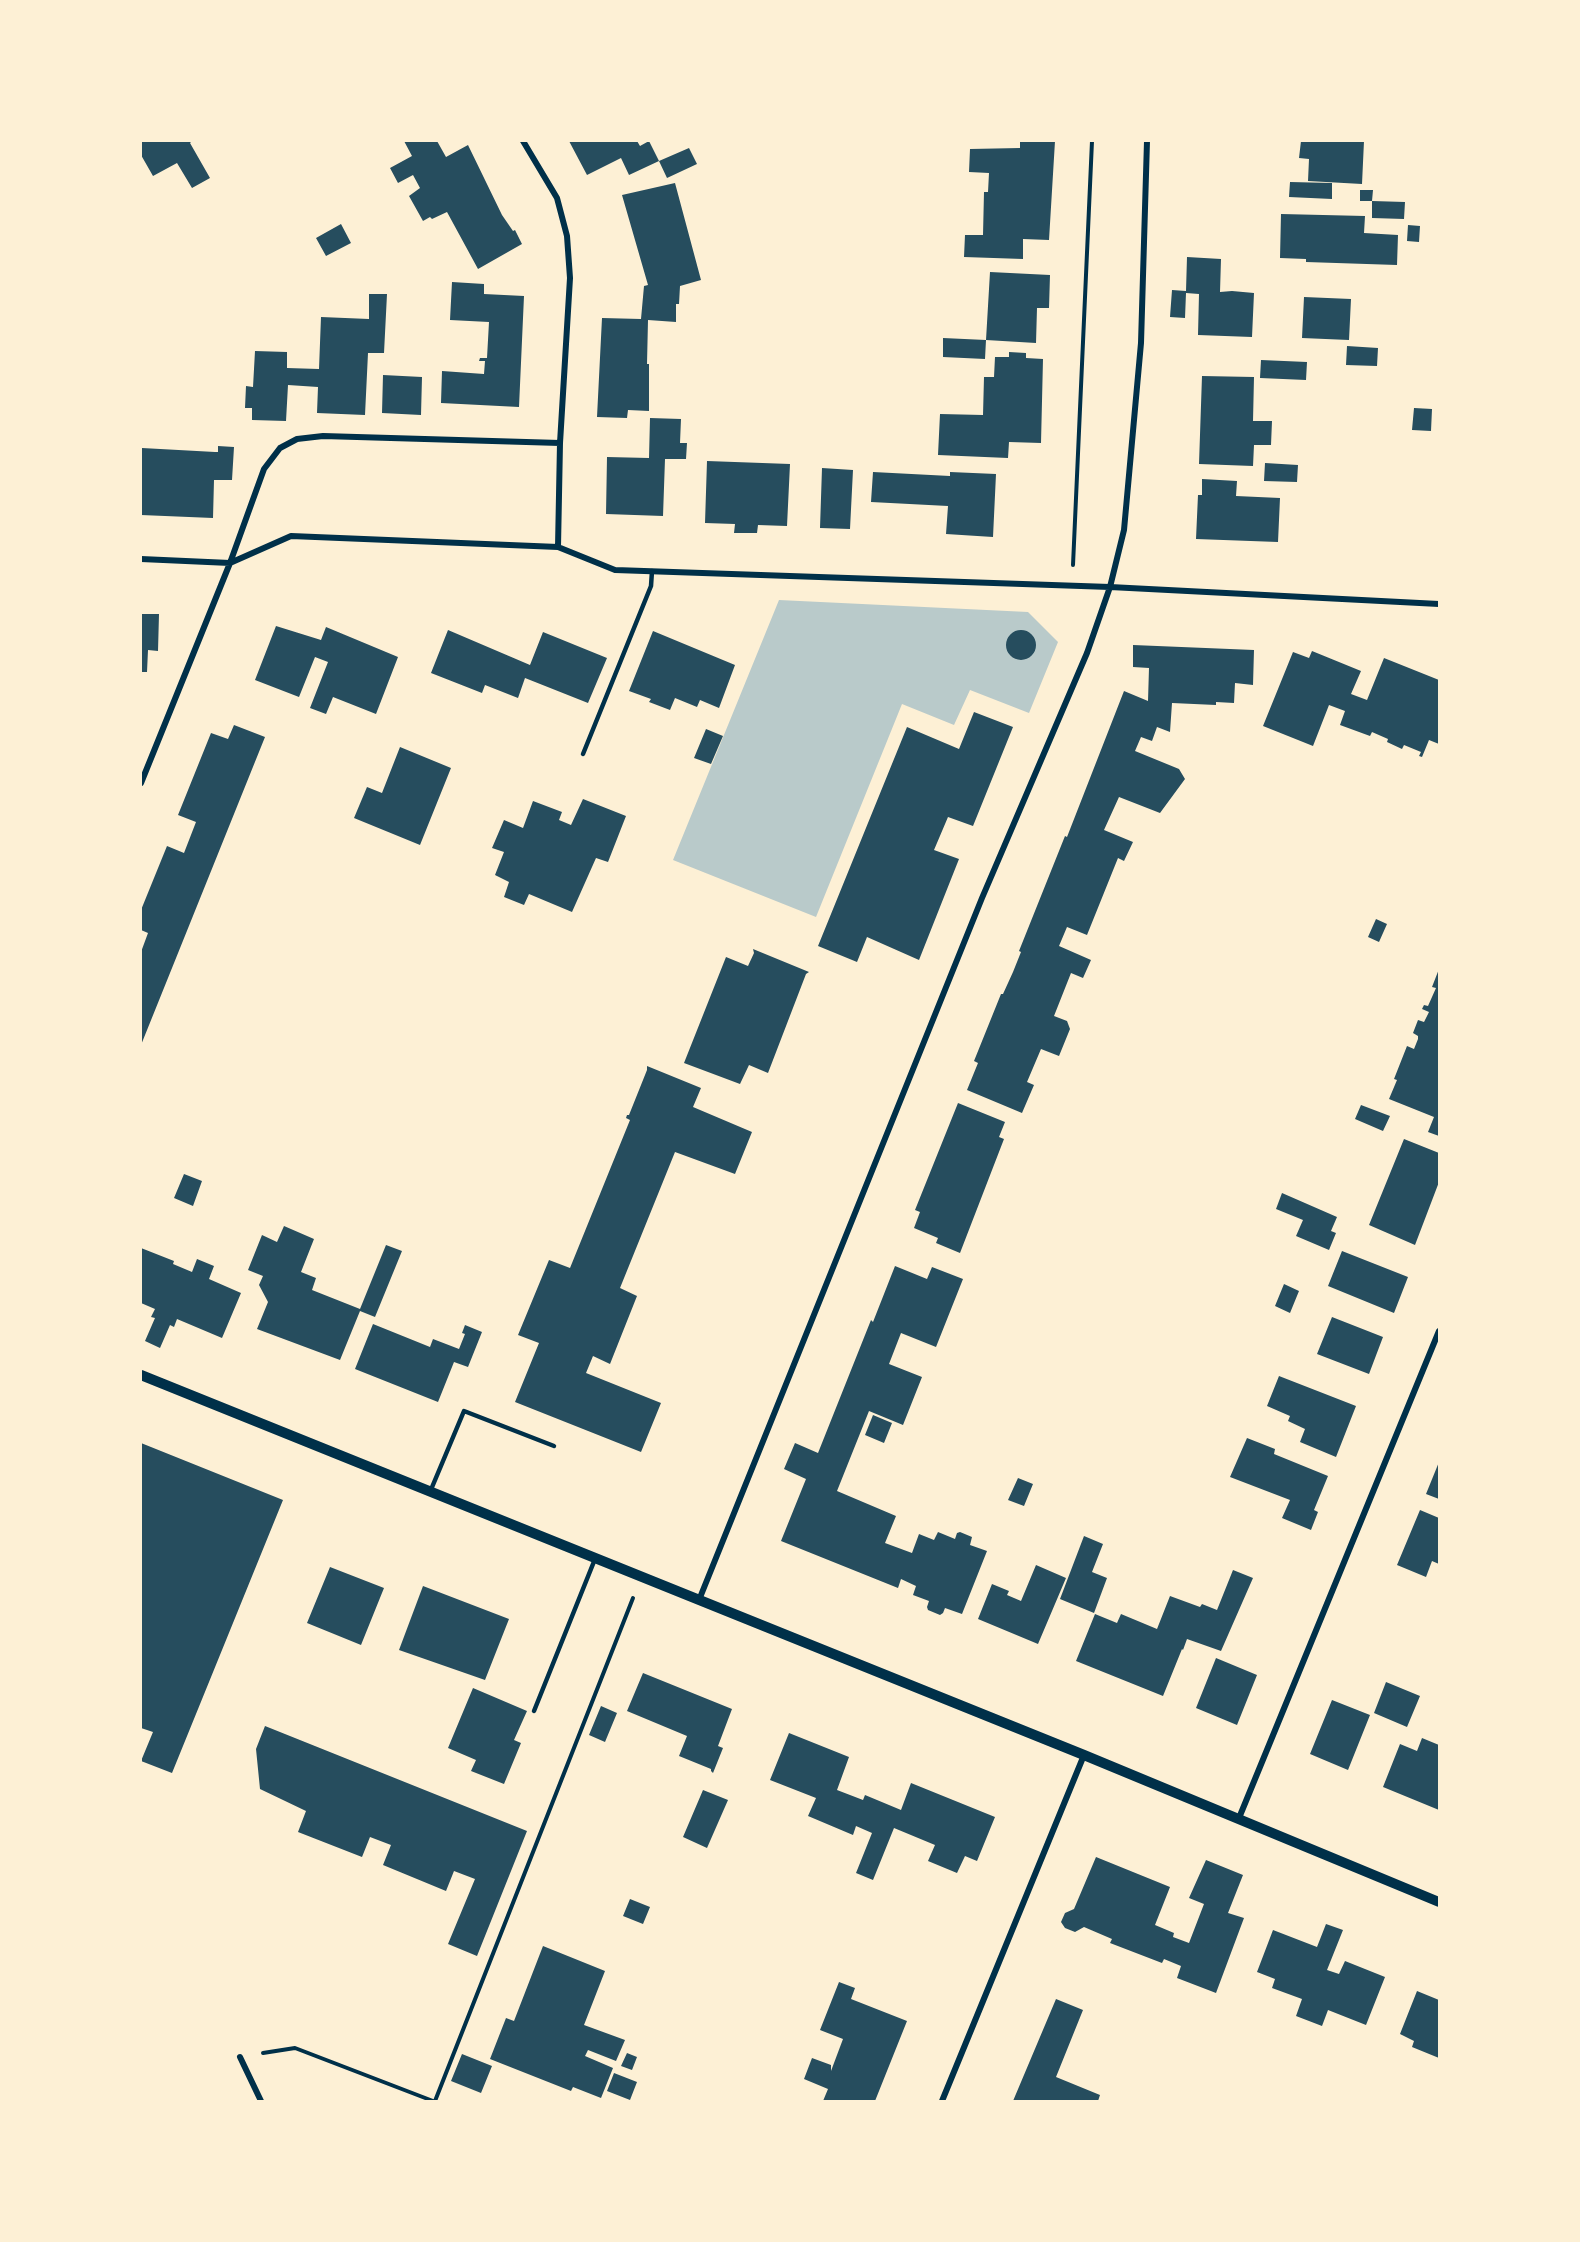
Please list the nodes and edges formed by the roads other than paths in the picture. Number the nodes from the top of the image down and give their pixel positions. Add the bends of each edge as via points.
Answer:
1 (523, 141) edge
2 (1147, 141) edge
3 (560, 443) junction
4 (558, 547) junction
5 (141, 559) edge
6 (230, 563) junction
7 (652, 571) junction
8 (1110, 587) junction
9 (1439, 604) edge
10 (584, 754) dead end
11 (141, 783) edge
12 (1439, 1331) edge
13 (141, 1375) edge
14 (554, 1446) dead end
15 (430, 1492) junction
16 (595, 1559) junction
17 (699, 1601) junction
18 (534, 1711) dead end
19 (1084, 1755) junction
20 (1239, 1818) junction
21 (1439, 1902) edge
22 (240, 2057) road end
23 (261, 2101) edge
24 (942, 2101) edge

1 - 3 street via 557,198 567,236 570,278
2 - 8 street via 1141,344 1124,530
3 - 4 street
3 - 6 street via 323,436 297,439 280,448 264,469
4 - 6 street via 291,536
4 - 7 street via 615,570
5 - 6 street
6 - 11 street
7 - 8 street
7 - 10 lane via 651,586
8 - 9 street
8 - 17 street via 1087,653 978,909
12 - 20 street
13 - 15 street
14 - 15 lane via 464,1411
15 - 16 street
16 - 17 street
16 - 18 lane
17 - 19 street
19 - 20 street
19 - 24 street
20 - 21 street
22 - 23 street

